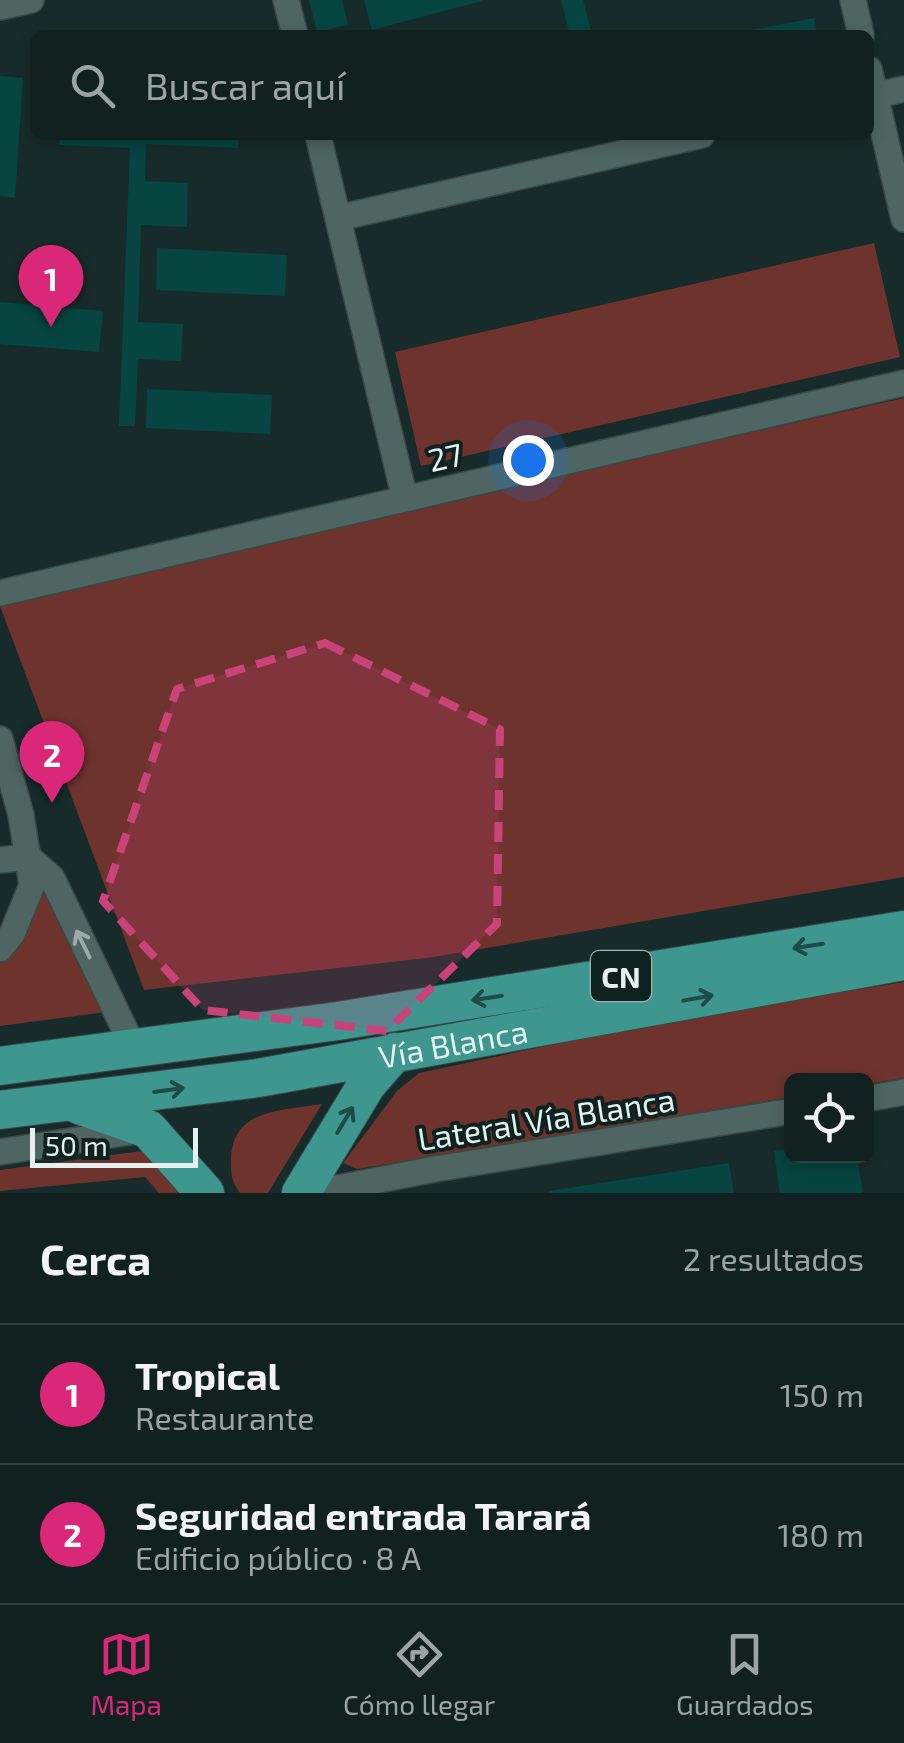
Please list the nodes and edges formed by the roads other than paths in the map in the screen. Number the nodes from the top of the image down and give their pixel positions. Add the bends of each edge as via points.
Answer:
1 (32, 0) edge
2 (286, 0) edge
3 (853, 0) edge
4 (0, 7) edge
5 (293, 30) edge
6 (860, 30) edge
7 (904, 89) edge
8 (874, 96) edge
9 (874, 104) edge
10 (319, 140) edge
11 (680, 140) edge
12 (338, 218) junction
13 (904, 219) edge
14 (904, 383) edge
15 (405, 499) junction
16 (0, 593) edge
17 (0, 739) edge
18 (28, 857) junction
19 (0, 860) edge
20 (904, 930) edge
21 (0, 949) edge
22 (904, 961) edge
23 (338, 1021) junction
24 (126, 1032) junction
25 (0, 1045) edge
26 (395, 1052) junction
27 (0, 1066) edge
28 (904, 1092) edge
29 (874, 1097) edge
30 (72, 1102) junction
31 (0, 1110) edge
32 (784, 1112) edge
33 (148, 1129) junction
34 (0, 1152) edge
35 (205, 1193) edge
36 (301, 1193) edge
37 (312, 1193) edge

1 - 4 street
2 - 5 street
3 - 6 street
7 - 8 street
9 - 13 street
10 - 12 street
11 - 12 street
12 - 15 street
14 - 15 street, 27
15 - 16 street, 27
17 - 18 street
18 - 19 street
18 - 21 street via 32,885
24 -> 18 street via 52,878
20 -> 23 highway, Vía Blanca / CN
26 -> 22 highway, Vía Blanca / CN
23 - 24 highway, CN
23 - 26 highway
23 - 27 highway, Vía Blanca / CN
24 - 25 highway, CN
30 -> 26 highway, Vía Blanca / CN
36 -> 26 highway via 367,1084
28 - 29 street
30 - 31 highway, Vía Blanca / CN
30 - 33 highway
32 - 37 street, Lateral Vía Blanca
33 - 34 street
33 - 35 highway

